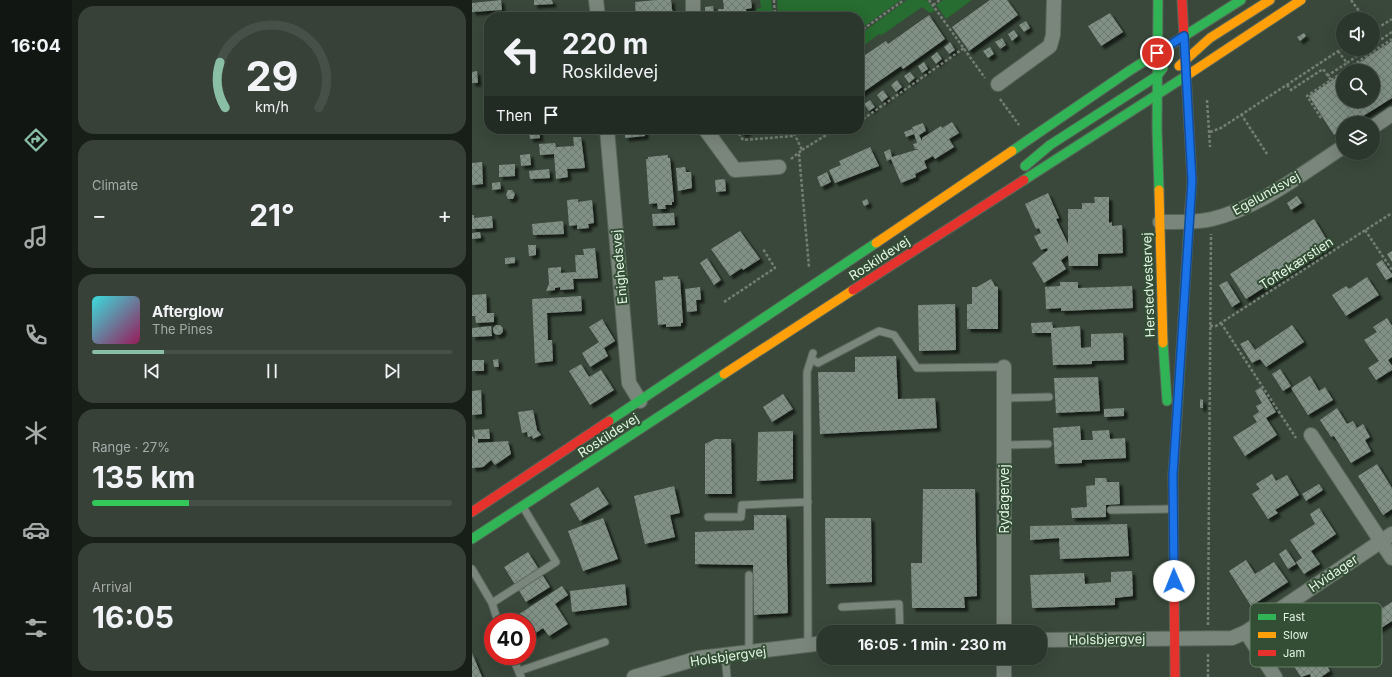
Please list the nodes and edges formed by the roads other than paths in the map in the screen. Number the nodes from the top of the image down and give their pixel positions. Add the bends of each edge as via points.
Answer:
1 (596, 0) edge
2 (693, 0) edge
3 (1054, 0) edge
4 (1158, 0) edge
5 (1182, 0) edge
6 (1241, 0) edge
7 (1270, 0) edge
8 (1301, 0) edge
9 (597, 12) edge
10 (693, 12) edge
11 (1184, 36) junction
12 (1157, 53) junction
13 (1185, 59) junction
14 (1157, 76) junction
15 (1186, 76) junction
16 (994, 87) road end
17 (1157, 94) junction
18 (1392, 114) edge
19 (1380, 122) edge
20 (607, 134) edge
21 (709, 134) edge
22 (1336, 151) edge
23 (779, 167) road end
24 (967, 216) junction
25 (1160, 222) junction
26 (1188, 222) junction
27 (1004, 367) joint
28 (1049, 397) dead end
29 (1004, 398) junction
30 (640, 401) junction
31 (1311, 435) road end
32 (1048, 444) dead end
33 (1004, 445) junction
34 (1173, 475) junction
35 (808, 502) junction
36 (523, 506) junction
37 (1173, 509) junction
38 (1110, 510) dead end
39 (472, 512) edge
40 (708, 517) dead end
41 (1386, 537) edge
42 (472, 540) edge
43 (1392, 558) edge
44 (472, 569) edge
45 (748, 575) dead end
46 (492, 603) junction
47 (1289, 603) edge
48 (842, 607) dead end
49 (495, 613) edge
50 (900, 625) edge
51 (1004, 625) edge
52 (1250, 629) edge
53 (1246, 632) junction
54 (1175, 638) junction
55 (1250, 638) edge
56 (1047, 640) edge
57 (605, 642) dead end
58 (817, 644) edge
59 (808, 645) junction
60 (749, 652) junction
61 (725, 655) junction
62 (1004, 665) edge
63 (1269, 667) edge
64 (660, 673) edge
65 (520, 674) edge
66 (634, 677) edge
67 (727, 677) edge
68 (1004, 677) edge
69 (1175, 677) edge
70 (1275, 677) edge

1 - 9 street
2 - 10 street
3 - 16 street via 1053,35 1050,46
4 - 12 main road, Herstedvestervej
5 - 11 main road, Herstedvestervej
6 - 11 main road, Roskildevej
7 - 13 main road via 1214,36
8 - 15 main road, Roskildevej
11 - 12 main road, Roskildevej
11 - 13 main road, Herstedvestervej
11 - 14 main road
12 - 14 main road, Herstedvestervej
12 - 30 main road, Roskildevej
13 - 15 main road, Herstedvestervej
13 - 17 main road
14 - 17 main road, Herstedvestervej
14 - 24 main road via 1050,145
15 - 17 main road, Roskildevej
15 - 26 main road, Herstedvestervej via 1192,181
17 - 24 main road, Roskildevej
17 - 25 main road, Herstedvestervej
18 - 19 street
20 - 30 street, Enighedsvej via 629,383
21 - 23 street via 735,170
22 - 26 street, Egelundsvej via 1245,207 1211,219
24 - 36 main road, Roskildevej
25 - 26 street, Egelundsvej
25 - 34 main road, Herstedvestervej via 1164,358
26 - 34 main road, Herstedvestervej
27 - 29 street, Rydagervej
27 - 35 lane via 917,368 894,334 879,331 818,363 812,356 807,372
28 - 29 lane
29 - 33 street, Rydagervej
30 - 39 main road, Roskildevej
31 - 41 street
32 - 33 lane
33 - 51 street, Rydagervej
34 - 37 main road, Herstedvestervej
35 - 40 lane via 742,505 742,517
35 - 59 lane
36 - 42 main road, Roskildevej
36 - 46 lane via 556,562
37 - 38 lane
37 - 54 main road, Herstedvestervej
41 - 43 street
41 - 47 street, Hvidager
44 - 46 lane
45 - 60 lane
46 - 49 lane
48 - 50 lane via 899,604
52 - 53 street, Hvidager
53 - 54 street, Hvidager via 1232,638
53 - 55 street
54 - 56 street, Holsbjergvej
54 - 69 main road, Herstedvestervej
57 - 65 lane
58 - 59 street, Holsbjergvej
59 - 60 street, Holsbjergvej
60 - 61 street, Holsbjergvej
61 - 64 street, Holsbjergvej via 699,658
61 - 67 lane
62 - 68 street
63 - 70 street
64 - 66 street, Holsbjergvej

